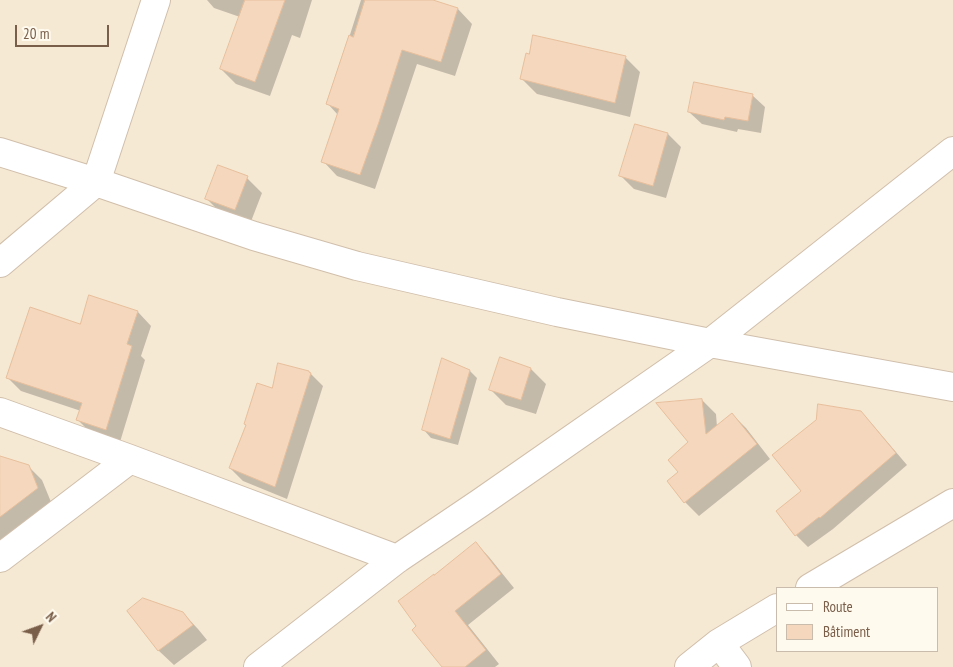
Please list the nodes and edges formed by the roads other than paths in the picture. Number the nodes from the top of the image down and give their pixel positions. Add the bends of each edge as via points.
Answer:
1 (156, 0) edge
2 (953, 151) edge
3 (0, 152) edge
4 (96, 182) junction
5 (0, 263) edge
6 (710, 343) junction
7 (953, 387) edge
8 (0, 412) edge
9 (130, 459) junction
10 (953, 503) edge
11 (0, 558) edge
12 (396, 559) junction
13 (812, 587) edge
14 (776, 609) edge
15 (719, 643) junction
16 (258, 667) edge
17 (689, 667) edge
18 (737, 667) edge

1 - 4 street
2 - 6 street
3 - 4 street
4 - 5 street
4 - 6 street via 254,236 357,266
6 - 7 street
6 - 12 street
8 - 9 street
9 - 11 street
9 - 12 street
10 - 13 street
12 - 16 street
14 - 15 street
15 - 17 street
15 - 18 street

